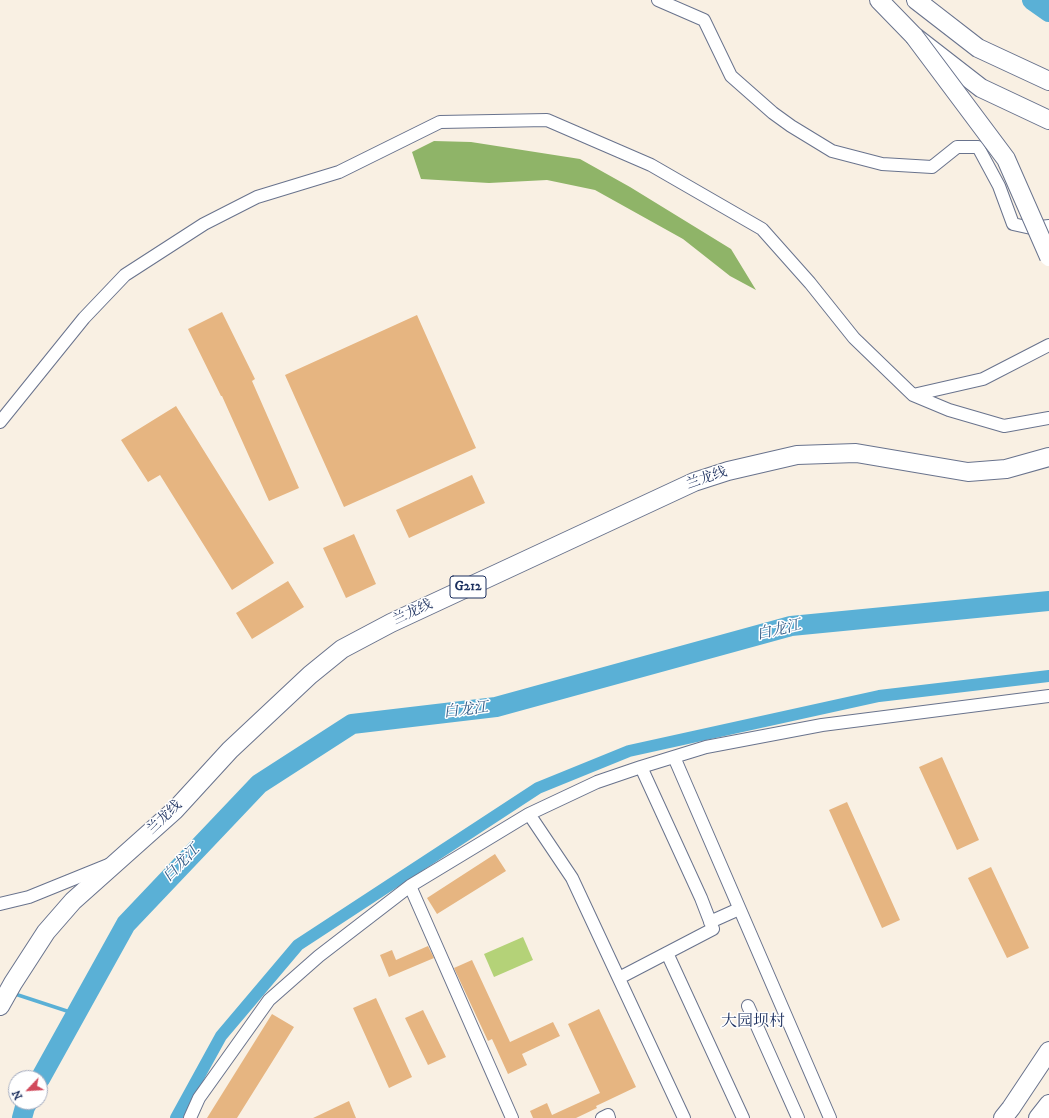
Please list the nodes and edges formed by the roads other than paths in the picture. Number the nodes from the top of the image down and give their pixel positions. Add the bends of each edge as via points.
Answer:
1 (879, 0) edge
2 (916, 0) edge
3 (664, 1) edge
4 (914, 36) junction
5 (1049, 81) edge
6 (1049, 120) edge
7 (1049, 226) edge
8 (1049, 257) edge
9 (1049, 345) edge
10 (912, 395) junction
11 (1049, 418) edge
12 (0, 422) edge
13 (1049, 457) edge
14 (1049, 696) edge
15 (674, 757) junction
16 (641, 767) junction
17 (529, 814) junction
18 (119, 860) junction
19 (410, 886) junction
20 (0, 904) edge
21 (739, 909) junction
22 (710, 922) junction
23 (667, 953) junction
24 (619, 978) junction
25 (1, 1004) edge
26 (748, 1006) dead end
27 (1049, 1052) edge
28 (1049, 1104) edge
29 (190, 1118) edge
30 (512, 1118) edge
31 (602, 1118) edge
32 (609, 1118) edge
33 (684, 1118) edge
34 (743, 1118) edge
35 (798, 1118) edge
36 (830, 1118) edge
37 (1003, 1118) edge
38 (1038, 1118) edge

1 - 4 highway
2 - 5 highway via 978,48
3 - 7 street via 704,20 731,76 773,113 832,151 882,164 932,167 957,147 978,147 999,186 1013,224 1031,228
4 - 6 highway, bridge via 981,88
4 - 8 highway, bridge via 1006,159
9 - 10 street via 983,379
10 - 11 street via 949,410 1004,426
10 - 12 street via 854,338 762,229 651,165 547,120 440,122 339,172 257,197 204,224 125,274 84,318
13 - 18 highway, 兰龙线 / G212 via 1006,469 968,472 856,453 797,455 728,471 694,482 391,623 342,649 310,675 230,750 175,810
14 - 15 street via 822,725 706,747
15 - 16 street
15 - 21 street
16 - 17 street via 597,782
16 - 22 street
17 - 19 street
17 - 24 street via 572,878
18 - 20 street via 29,897
18 - 25 highway, 兰龙线 / G212 via 73,901 46,932
19 - 29 street via 319,956 269,1000 199,1098
19 - 30 street
21 - 22 street
21 - 36 street
22 - 23 street via 713,929
23 - 24 street
23 - 34 street
24 - 33 street
26 - 35 street
27 - 37 highway
28 - 38 highway
31 - 32 street via 608,1115

